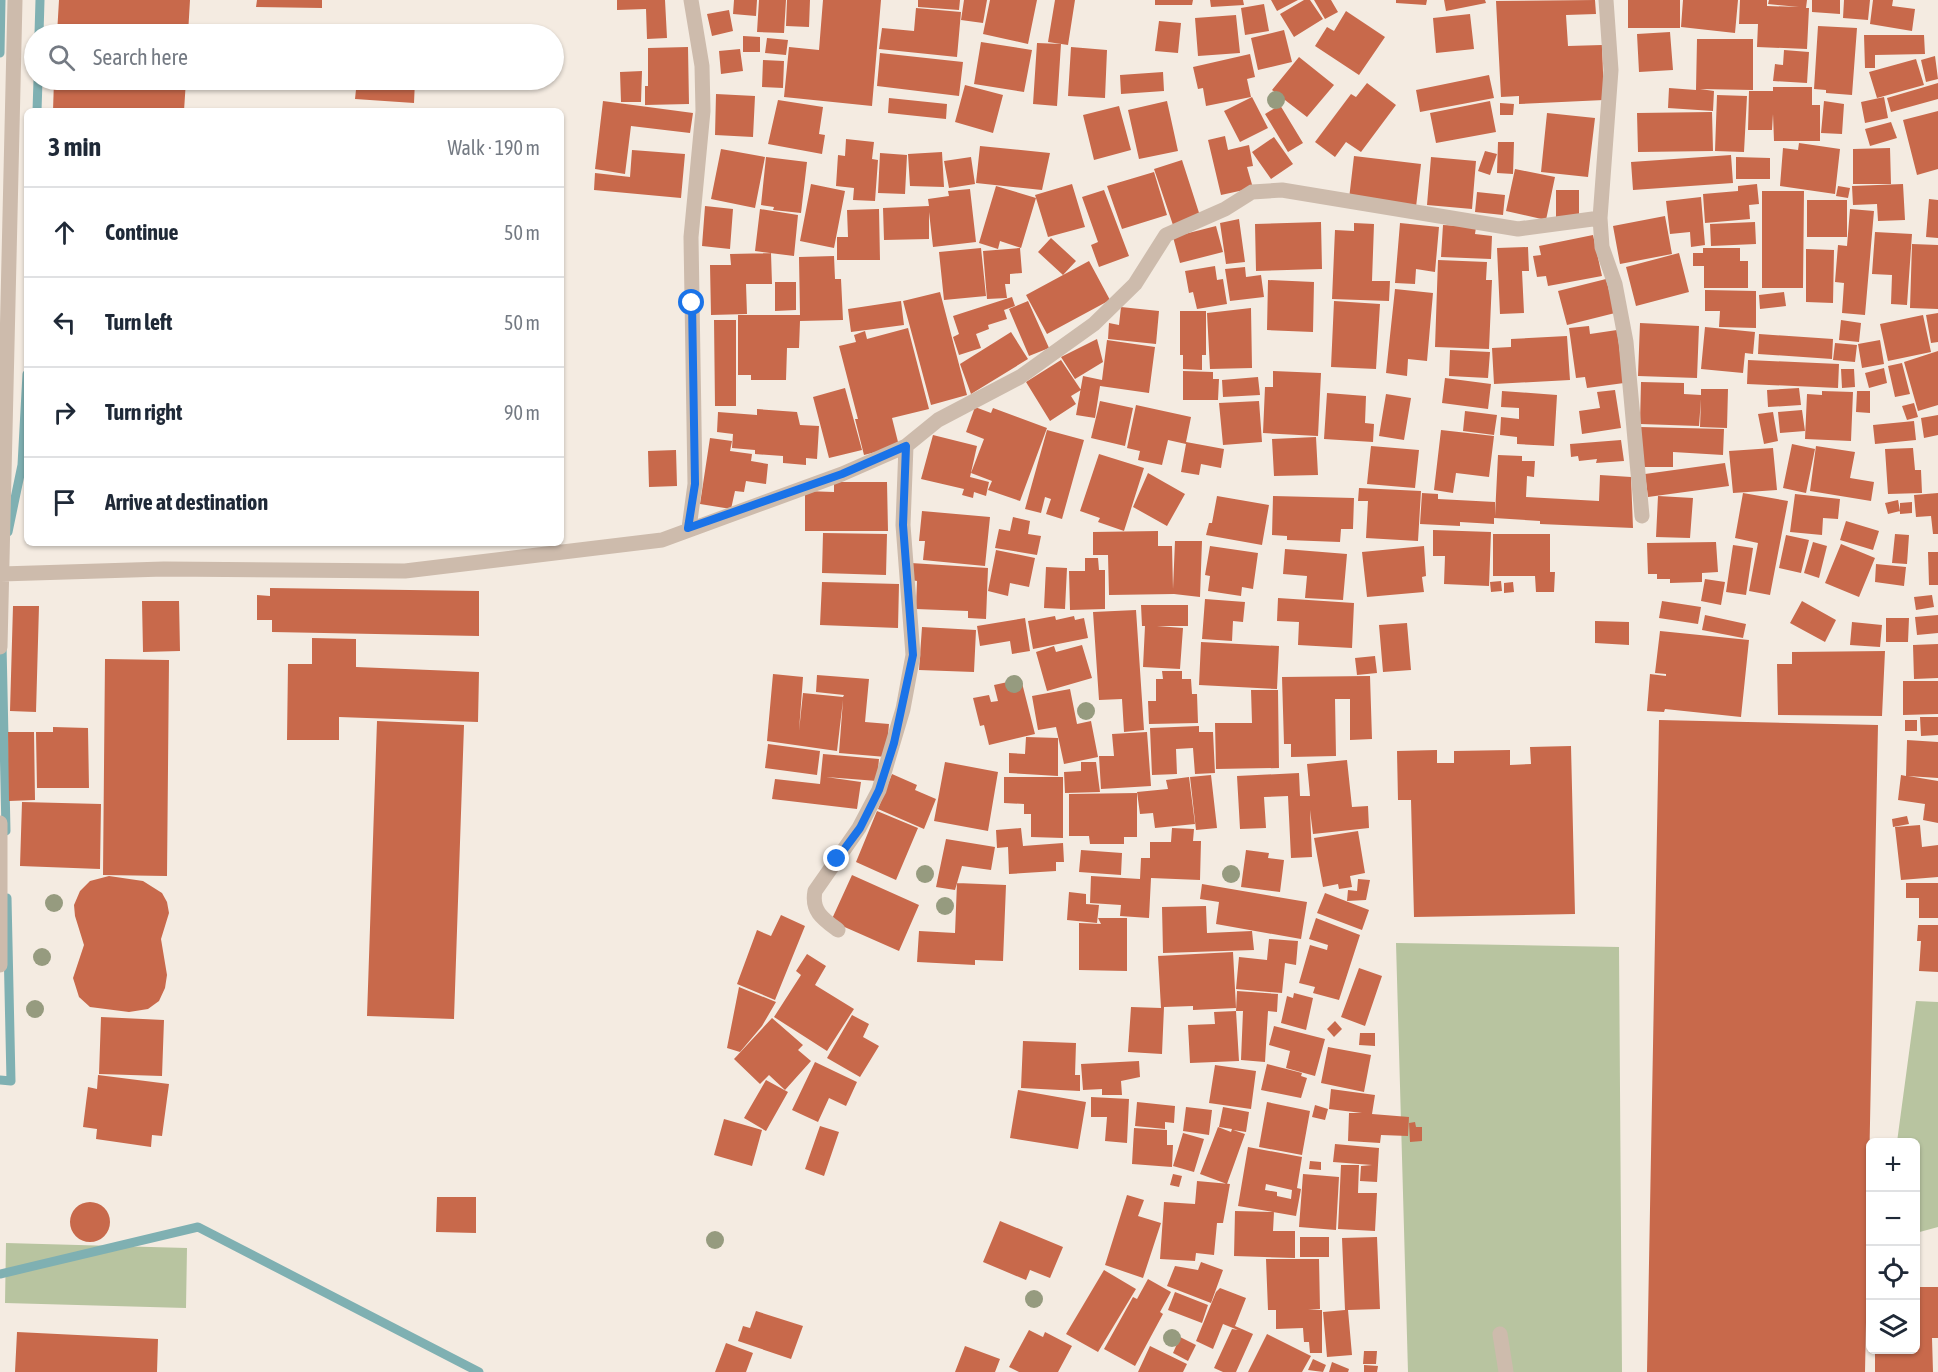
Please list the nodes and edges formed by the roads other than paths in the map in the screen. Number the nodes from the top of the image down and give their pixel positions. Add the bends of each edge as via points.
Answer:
1 (15, 0) edge
2 (691, 0) edge
3 (1606, 0) edge
4 (1600, 218) junction
5 (906, 446) junction
6 (1642, 516) dead end
7 (688, 528) junction
8 (2, 574) junction
9 (0, 647) edge
10 (0, 823) edge
11 (838, 930) dead end
12 (0, 965) edge
13 (1500, 1334) dead end
14 (1506, 1372) edge

1 - 8 street
2 - 7 street via 702,66 703,111 691,237 695,484
3 - 4 street via 1611,69
4 - 5 street via 1518,229 1282,190 1252,192 1226,209 1166,235 1135,284 1094,324 1020,377 938,420
4 - 6 street via 1602,247 1615,284 1626,342
5 - 7 street via 842,474
5 - 11 street via 903,525 913,655 894,743 879,790 860,828 815,891 813,902 817,912
7 - 8 street via 662,540 405,571 164,569
8 - 9 street
10 - 12 street
13 - 14 street

